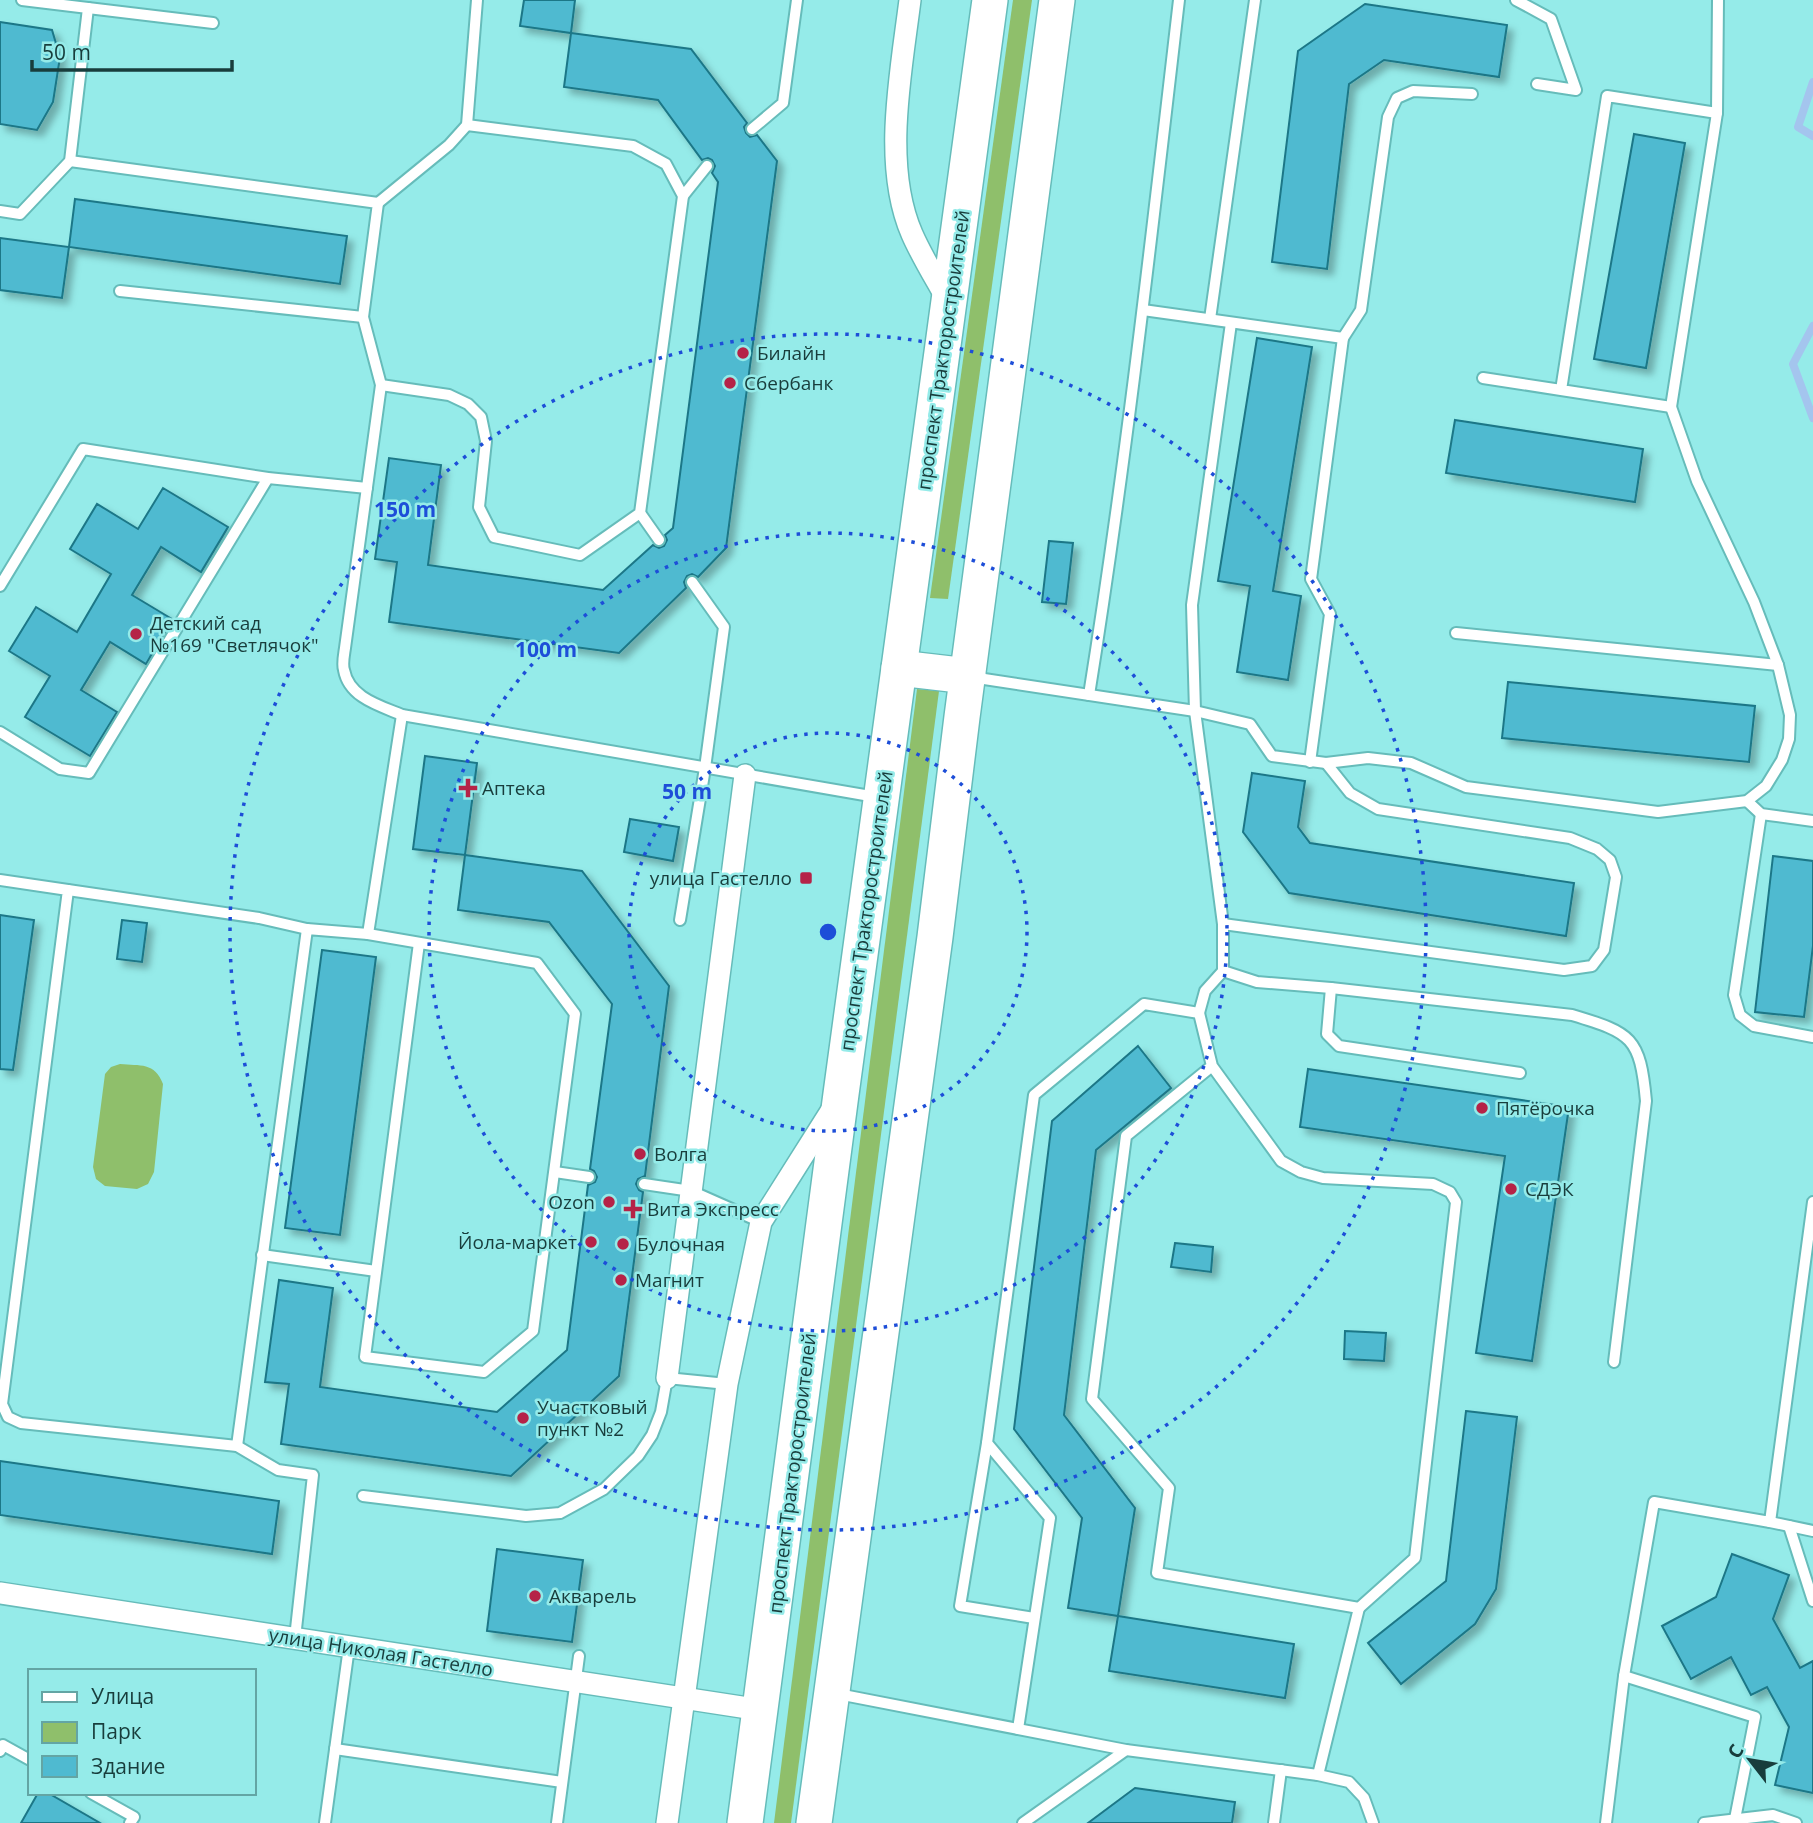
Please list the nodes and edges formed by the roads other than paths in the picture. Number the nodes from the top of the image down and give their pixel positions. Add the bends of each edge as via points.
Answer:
1 (22, 0) edge
2 (477, 0) edge
3 (797, 0) edge
4 (910, 0) edge
5 (990, 0) edge
6 (1057, 0) edge
7 (1179, 0) edge
8 (1255, 0) edge
9 (1516, 0) edge
10 (1718, 0) edge
11 (88, 8) junction
12 (213, 23) dead end
13 (1537, 84) dead end
14 (1472, 94) dead end
15 (1717, 113) junction
16 (467, 125) junction
17 (752, 129) dead end
18 (70, 162) junction
19 (707, 166) dead end
20 (683, 196) junction
21 (378, 203) junction
22 (0, 211) edge
23 (120, 291) dead end
24 (949, 304) junction
25 (1143, 310) junction
26 (363, 317) junction
27 (1210, 319) junction
28 (1231, 323) junction
29 (1343, 338) junction
30 (1483, 378) dead end
31 (380, 384) junction
32 (1561, 390) junction
33 (1671, 407) junction
34 (268, 478) junction
35 (367, 488) junction
36 (640, 513) junction
37 (659, 541) dead end
38 (692, 583) dead end
39 (0, 586) edge
40 (1456, 633) dead end
41 (1778, 665) junction
42 (899, 668) junction
43 (968, 676) junction
44 (1090, 695) junction
45 (1195, 711) junction
46 (402, 715) junction
47 (0, 732) edge
48 (1310, 762) junction
49 (1326, 763) junction
50 (705, 768) junction
51 (745, 775) junction
52 (882, 798) junction
53 (1747, 801) junction
54 (1761, 814) junction
55 (1813, 821) edge
56 (0, 880) edge
57 (68, 890) junction
58 (680, 920) dead end
59 (1223, 924) junction
60 (307, 929) junction
61 (368, 934) junction
62 (419, 943) junction
63 (1223, 971) junction
64 (1331, 988) junction
65 (1199, 1013) junction
66 (1813, 1037) edge
67 (1212, 1066) junction
68 (1520, 1073) dead end
69 (841, 1094) junction
70 (555, 1172) junction
71 (589, 1177) dead end
72 (644, 1184) dead end
73 (691, 1191) junction
74 (1813, 1202) edge
75 (761, 1222) junction
76 (262, 1255) junction
77 (376, 1271) junction
78 (1614, 1362) dead end
79 (667, 1378) junction
80 (727, 1384) junction
81 (987, 1443) junction
82 (237, 1446) junction
83 (363, 1496) dead end
84 (1770, 1522) junction
85 (1789, 1526) junction
86 (1813, 1531) edge
87 (0, 1593) edge
88 (1813, 1601) edge
89 (1359, 1608) junction
90 (1034, 1618) junction
91 (295, 1639) junction
92 (349, 1647) junction
93 (579, 1657) dead end
94 (1625, 1676) junction
95 (576, 1682) junction
96 (832, 1692) junction
97 (686, 1698) junction
98 (761, 1710) junction
99 (1018, 1729) junction
100 (335, 1749) junction
101 (1126, 1750) junction
102 (0, 1751) edge
103 (28, 1759) edge
104 (1280, 1770) junction
105 (1318, 1775) junction
106 (562, 1782) junction
107 (95, 1795) edge
108 (1735, 1819) junction
109 (1773, 1819) edge
110 (130, 1823) edge
111 (325, 1823) edge
112 (557, 1823) edge
113 (667, 1823) edge
114 (746, 1823) edge
115 (814, 1823) edge
116 (1023, 1823) edge
117 (1274, 1823) edge
118 (1373, 1823) edge
119 (1606, 1823) edge
120 (1704, 1823) edge
121 (1796, 1823) edge

1 - 11 lane
2 - 16 lane
3 - 17 lane via 783,103
4 - 24 street via 897,105 896,174 911,233
5 - 24 main road, проспект Тракторостроителей
6 - 43 main road
7 - 25 lane
8 - 27 lane
9 - 13 lane via 1551,19 1576,90
10 - 15 lane
11 - 12 lane
11 - 18 lane
14 - 29 lane via 1413,91 1397,98 1392,107 1361,310
15 - 32 lane via 1606,96
15 - 33 lane
16 - 20 lane via 633,146 666,164
16 - 21 lane
18 - 21 lane
18 - 22 lane via 20,214
19 - 20 lane
20 - 36 lane
21 - 26 lane
23 - 26 lane
24 - 42 main road, проспект Тракторостроителей
25 - 27 lane
25 - 44 lane
26 - 31 lane
27 - 28 lane
28 - 29 lane
28 - 45 lane via 1192,605
29 - 48 lane via 1311,579 1330,614
30 - 32 lane
31 - 35 lane
31 - 36 lane via 449,395 481,417 486,441 478,507 494,537 580,555
32 - 33 lane
33 - 41 lane via 1697,481 1755,602
34 - 35 lane
34 - 39 lane via 83,449
34 - 47 lane via 89,772 60,769
35 - 46 lane via 343,670 350,686 363,698
36 - 37 lane
38 - 50 lane via 724,627
40 - 41 lane
41 - 53 lane via 1790,715 1789,739 1766,786
42 - 43 main road
42 - 52 main road, проспект Тракторостроителей
43 - 44 lane
43 - 96 main road
44 - 45 lane
45 - 48 lane via 1250,724 1272,755
45 - 59 lane
46 - 50 lane
46 - 61 lane
48 - 49 lane
49 - 53 lane via 1368,758 1411,763 1466,787 1658,812
49 - 59 lane via 1350,793 1378,809 1570,838 1597,849 1610,860 1616,877 1604,950 1592,966 1564,970
50 - 51 lane
50 - 58 lane
51 - 52 lane
51 - 73 street
52 - 69 main road, проспект Тракторостроителей
53 - 54 lane
54 - 55 lane
54 - 66 lane via 1734,995 1740,1014 1754,1026
56 - 57 lane
57 - 60 lane
57 - 82 lane via 2,1404 8,1418 20,1423
59 - 63 lane
60 - 61 lane
60 - 76 lane
61 - 62 lane
62 - 70 lane via 537,963 575,1014
62 - 77 lane
63 - 64 lane via 1257,982
63 - 65 lane via 1205,991
64 - 68 lane via 1326,1034 1339,1046
64 - 78 lane via 1572,1015 1608,1026 1632,1043 1642,1064 1646,1101
65 - 67 lane
65 - 81 lane via 1144,1004 1034,1095
67 - 89 lane via 1281,1161 1323,1178 1433,1184 1450,1192 1456,1202 1415,1558
67 - 89 lane via 1126,1136 1092,1399 1169,1488 1157,1573
69 - 75 street
69 - 98 main road, проспект Тракторостроителей
70 - 71 lane
70 - 77 lane via 533,1331 484,1372 365,1357
72 - 73 lane
73 - 75 lane
73 - 79 street
74 - 84 lane
75 - 80 street
76 - 77 lane
76 - 82 lane
79 - 80 lane
79 - 83 lane via 662,1412 638,1456 604,1489 560,1513 526,1516
80 - 97 street
81 - 90 lane via 1050,1518
81 - 90 lane via 960,1606
82 - 91 lane via 278,1469 313,1475
84 - 85 lane
84 - 94 lane via 1654,1502
85 - 86 lane
85 - 88 lane
87 - 91 street, улица Николая Гастелло
89 - 105 lane
90 - 99 lane
91 - 92 street, улица Николая Гастелло
92 - 95 street, улица Николая Гастелло
92 - 100 lane
93 - 95 lane
94 - 108 lane via 1755,1717
94 - 119 lane
95 - 97 street, улица Николая Гастелло
95 - 106 lane
96 - 99 lane
96 - 115 main road
97 - 98 street, улица Николая Гастелло
97 - 113 street
98 - 114 main road, проспект Тракторостроителей
99 - 101 lane
100 - 106 lane
100 - 111 lane
101 - 104 lane
101 - 116 lane
102 - 103 lane via 3,1745
104 - 105 lane
104 - 117 lane
105 - 118 lane via 1349,1782 1364,1798
106 - 112 lane
107 - 110 lane via 134,1816
108 - 109 lane
108 - 120 lane
109 - 121 lane

